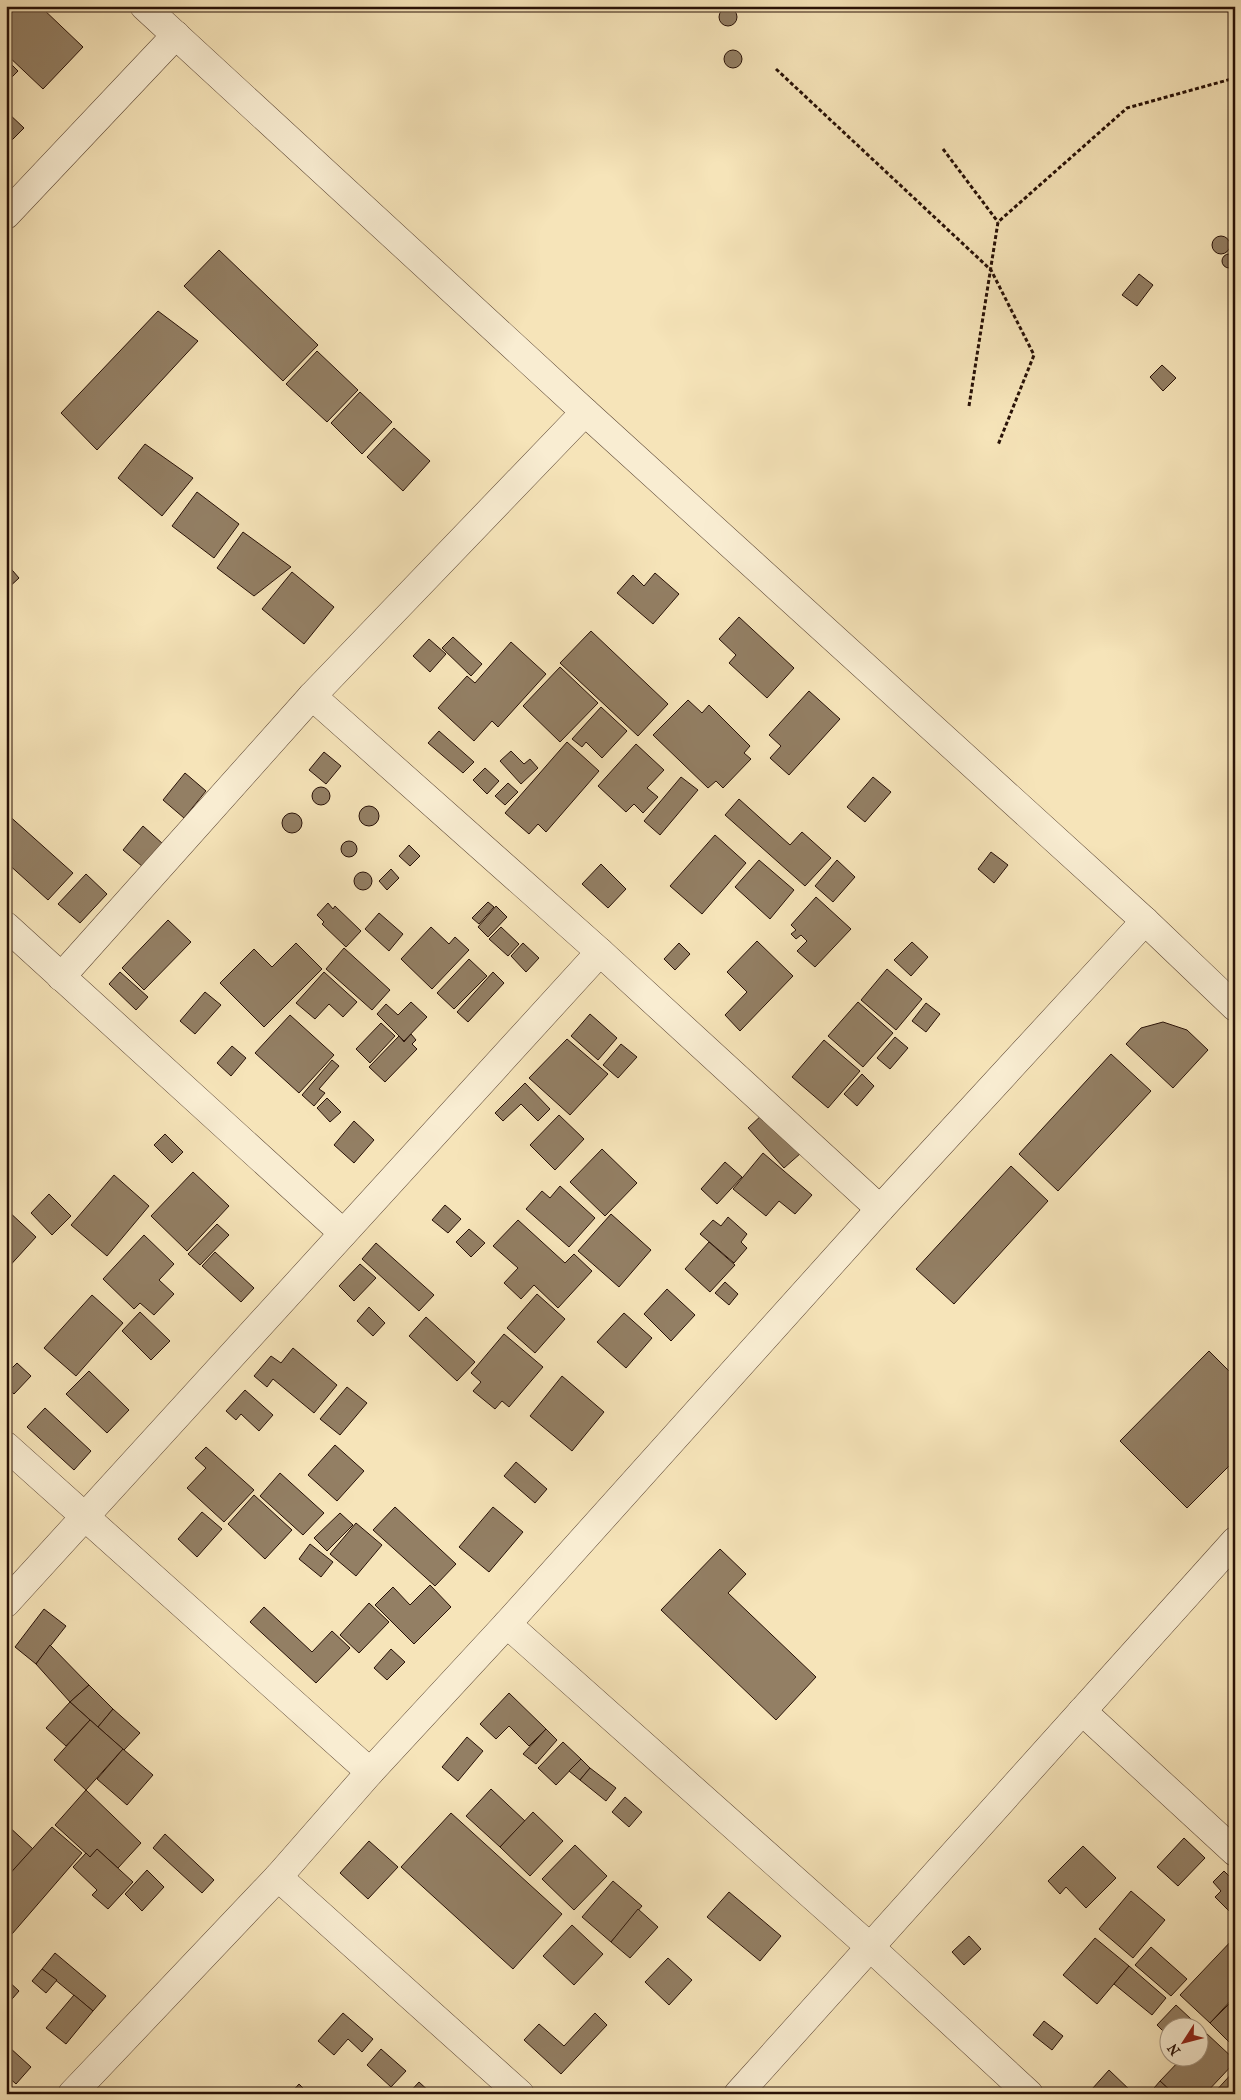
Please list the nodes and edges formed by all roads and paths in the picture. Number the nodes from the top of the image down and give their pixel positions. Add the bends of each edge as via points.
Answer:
1 (144, 6) edge
2 (176, 35) junction
3 (776, 68) dead end
4 (1235, 78) edge
5 (943, 149) dead end
6 (6, 215) edge
7 (998, 222) junction
8 (991, 270) junction
9 (969, 406) dead end
10 (585, 412) junction
11 (998, 445) dead end
12 (312, 696) junction
13 (1146, 922) junction
14 (6, 926) edge
15 (600, 952) junction
16 (61, 977) junction
17 (1235, 1007) edge
18 (880, 1210) junction
19 (342, 1233) junction
20 (6, 1446) edge
21 (86, 1518) junction
22 (1235, 1541) edge
23 (6, 1603) edge
24 (507, 1624) junction
25 (1082, 1711) junction
26 (370, 1772) junction
27 (1235, 1852) edge
28 (278, 1876) junction
29 (870, 1947) junction
30 (72, 2094) edge
31 (520, 2094) edge
32 (738, 2094) edge
33 (1029, 2094) edge

1 - 2 street
2 - 6 street
2 - 10 street
3 - 8 path
4 - 7 path via 1127,108
5 - 7 path
7 - 8 path
8 - 9 path
8 - 11 path via 1034,355
10 - 12 street
10 - 13 street
12 - 15 street
12 - 16 street
13 - 17 street
13 - 18 street
14 - 16 street
15 - 18 street
15 - 19 street
16 - 19 street
18 - 24 street
19 - 21 street
20 - 21 street
21 - 23 street
21 - 26 street
22 - 25 street
24 - 26 street
24 - 29 street
25 - 27 street
25 - 29 street
26 - 28 street
28 - 30 street
28 - 31 street
29 - 32 street
29 - 33 street

